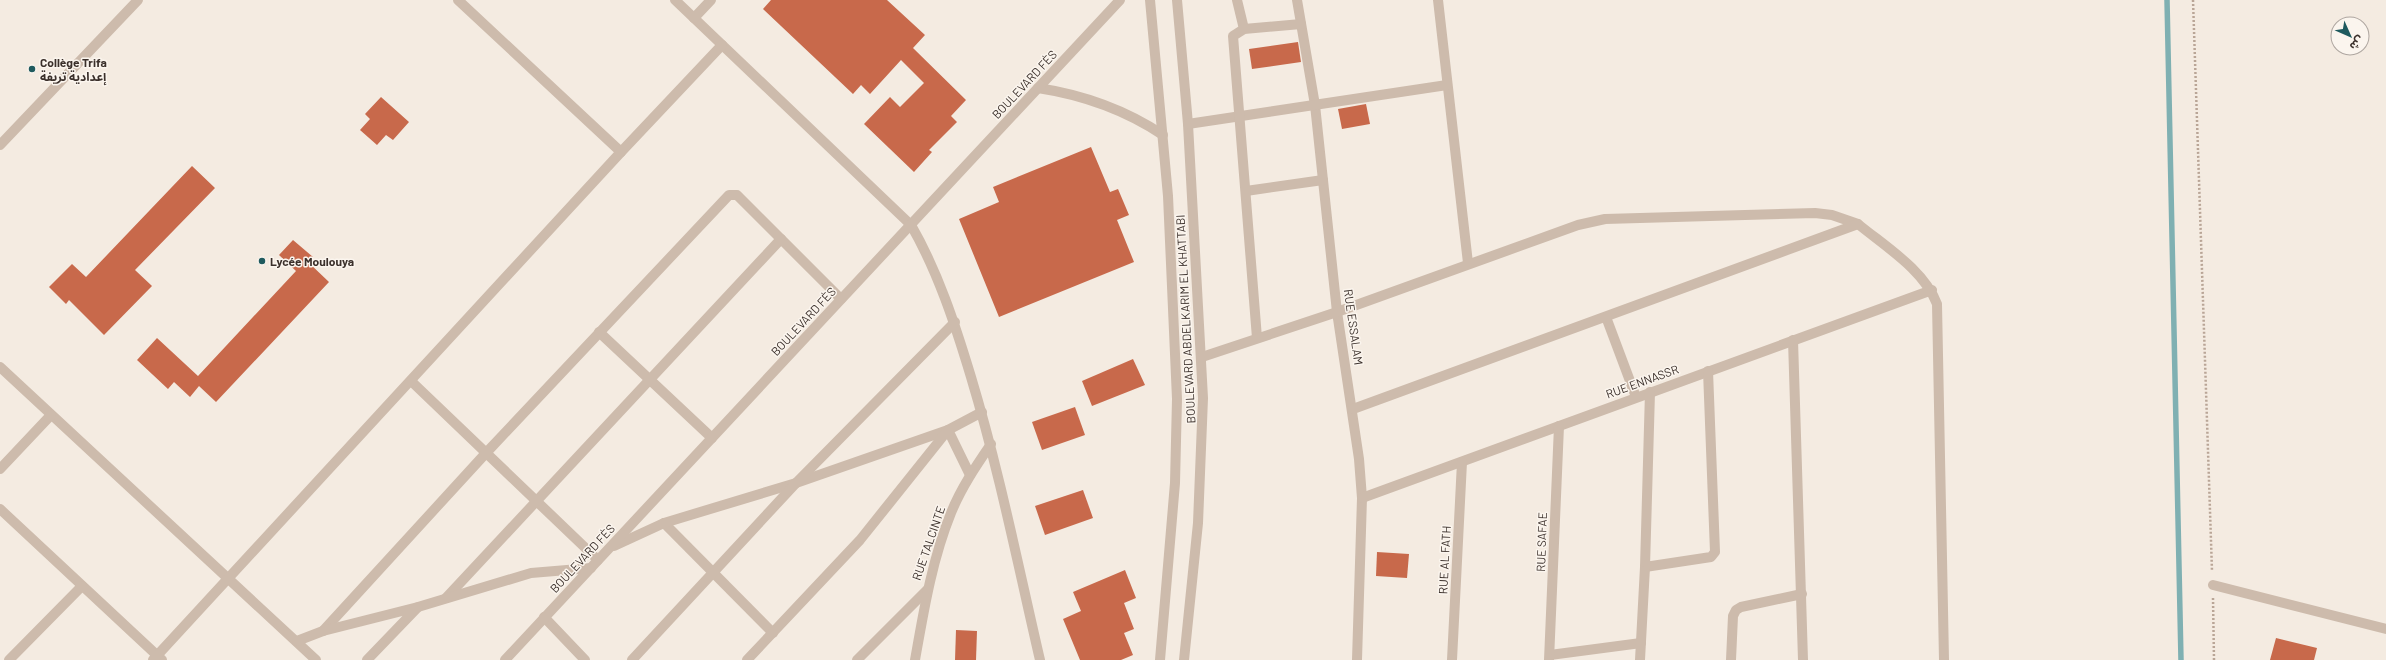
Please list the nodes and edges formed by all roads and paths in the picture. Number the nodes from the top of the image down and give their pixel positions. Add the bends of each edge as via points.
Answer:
1 (138, 0) edge
2 (458, 0) edge
3 (675, 0) edge
4 (711, 0) edge
5 (1120, 0) edge
6 (1150, 0) edge
7 (1177, 0) edge
8 (1237, 0) edge
9 (1297, 0) edge
10 (1438, 0) edge
11 (2193, 0) edge
12 (694, 18) junction
13 (1301, 24) junction
14 (1244, 29) junction
15 (722, 45) junction
16 (1448, 86) junction
17 (1038, 88) junction
18 (1315, 105) junction
19 (1240, 116) junction
20 (1188, 124) junction
21 (1163, 135) junction
22 (0, 145) edge
23 (621, 152) junction
24 (1323, 180) junction
25 (1246, 192) junction
26 (911, 224) junction
27 (1858, 224) junction
28 (781, 239) junction
29 (1468, 264) junction
30 (1932, 290) junction
31 (841, 299) junction
32 (1337, 312) junction
33 (1606, 317) junction
34 (955, 322) junction
35 (599, 332) junction
36 (1257, 338) junction
37 (1793, 340) junction
38 (1202, 357) junction
39 (0, 367) edge
40 (1708, 371) junction
41 (651, 380) junction
42 (411, 381) junction
43 (1650, 392) junction
44 (1636, 397) junction
45 (1353, 409) junction
46 (982, 412) junction
47 (51, 415) junction
48 (1559, 426) junction
49 (948, 430) junction
50 (712, 438) junction
51 (990, 444) junction
52 (486, 453) junction
53 (1462, 462) junction
54 (0, 469) edge
55 (970, 476) junction
56 (796, 483) junction
57 (1362, 498) junction
58 (536, 500) junction
59 (0, 509) edge
60 (664, 523) junction
61 (609, 548) junction
62 (598, 560) junction
63 (1645, 567) junction
64 (591, 568) junction
65 (713, 572) junction
66 (229, 577) junction
67 (2213, 585) junction
68 (82, 586) junction
69 (927, 590) junction
70 (1802, 594) junction
71 (446, 598) junction
72 (418, 607) junction
73 (544, 617) junction
74 (2386, 629) edge
75 (323, 631) junction
76 (773, 633) junction
77 (297, 641) junction
78 (1641, 643) junction
79 (157, 658) edge
80 (1549, 658) edge
81 (9, 660) edge
82 (316, 660) edge
83 (367, 660) edge
84 (505, 660) edge
85 (585, 660) edge
86 (632, 660) edge
87 (747, 660) edge
88 (856, 660) edge
89 (916, 660) edge
90 (1040, 660) edge
91 (1160, 660) edge
92 (1184, 660) edge
93 (1356, 660) edge
94 (1452, 660) edge
95 (1640, 660) edge
96 (1731, 660) edge
97 (1803, 660) edge
98 (1944, 660) edge
99 (2214, 660) edge

1 - 22 street
2 - 23 street
3 - 12 street
4 - 12 street
5 - 17 street, BOULEVARD FÈS
6 - 21 street, BOULEVARD ABDELKARIM EL KHATTABI
7 - 20 street, BOULEVARD ABDELKARIM EL KHATTABI
8 - 14 street
9 - 13 street, RUE ESSALAM
10 - 16 street
11 - 67 path
12 - 15 street
13 - 14 street
13 - 18 street, RUE ESSALAM
14 - 19 street via 1233,36
15 - 23 street
15 - 26 street
16 - 18 street
16 - 29 street
17 - 21 street via 1068,93 1104,104 1145,123
17 - 26 street, BOULEVARD FÈS
18 - 19 street
18 - 24 street, RUE ESSALAM
19 - 20 street
19 - 25 street
20 - 38 street, BOULEVARD ABDELKARIM EL KHATTABI
21 - 91 street, BOULEVARD ABDELKARIM EL KHATTABI via 1169,203 1177,399 1173,511
23 - 42 street
24 - 25 street
24 - 32 street, RUE ESSALAM
25 - 36 street
26 - 31 street, BOULEVARD FÈS
26 - 34 street via 929,257
27 - 29 street via 1832,215 1814,213 1605,219 1553,233
27 - 30 street via 1922,278
27 - 33 street
28 - 31 street
28 - 35 street via 737,195 729,195
28 - 41 street
29 - 32 street
30 - 37 street, RUE ENNASSR
30 - 98 street via 1937,304
31 - 50 street, BOULEVARD FÈS
32 - 36 street
32 - 45 street, RUE ESSALAM
33 - 44 street
33 - 45 street
34 - 46 street
34 - 56 street
35 - 41 street
35 - 52 street
36 - 38 street
37 - 40 street, RUE ENNASSR
37 - 70 street
38 - 92 street, BOULEVARD ABDELKARIM EL KHATTABI via 1201,482
39 - 47 street
40 - 43 street, RUE ENNASSR
40 - 63 street via 1714,555
41 - 50 street
41 - 58 street
42 - 52 street
42 - 66 street
43 - 44 street, RUE ENNASSR
43 - 63 street
44 - 48 street, RUE ENNASSR
45 - 57 street, RUE ESSALAM
46 - 49 street
46 - 51 street
47 - 54 street
47 - 66 street
48 - 53 street, RUE ENNASSR
48 - 80 street, RUE SAFAE
49 - 55 street
49 - 56 street
49 - 76 street via 860,540
50 - 61 street, BOULEVARD FÈS
51 - 55 street, RUE TALCINTE
51 - 90 street
52 - 58 street
52 - 75 street
53 - 57 street, RUE ENNASSR
53 - 94 street, RUE AL FATH
55 - 69 street, RUE TALCINTE via 952,511 939,545
56 - 60 street
56 - 65 street
57 - 93 street, RUE ESSALAM
58 - 62 street
58 - 71 street
59 - 68 street
60 - 61 street
60 - 65 street
61 - 62 street, BOULEVARD FÈS
62 - 64 street, BOULEVARD FÈS
63 - 78 street
64 - 71 street via 532,573
64 - 73 street, BOULEVARD FÈS
65 - 76 street
65 - 86 street
66 - 77 street
66 - 79 street
67 - 74 street
67 - 99 path
68 - 79 street
68 - 81 street
69 - 88 street
69 - 89 street, RUE TALCINTE
70 - 96 street via 1741,606 1736,610 1733,616
70 - 97 street
71 - 72 street
72 - 75 street
72 - 83 street
73 - 84 street, BOULEVARD FÈS
73 - 85 street
75 - 77 street
76 - 87 street
77 - 82 street
78 - 80 street
78 - 95 street

